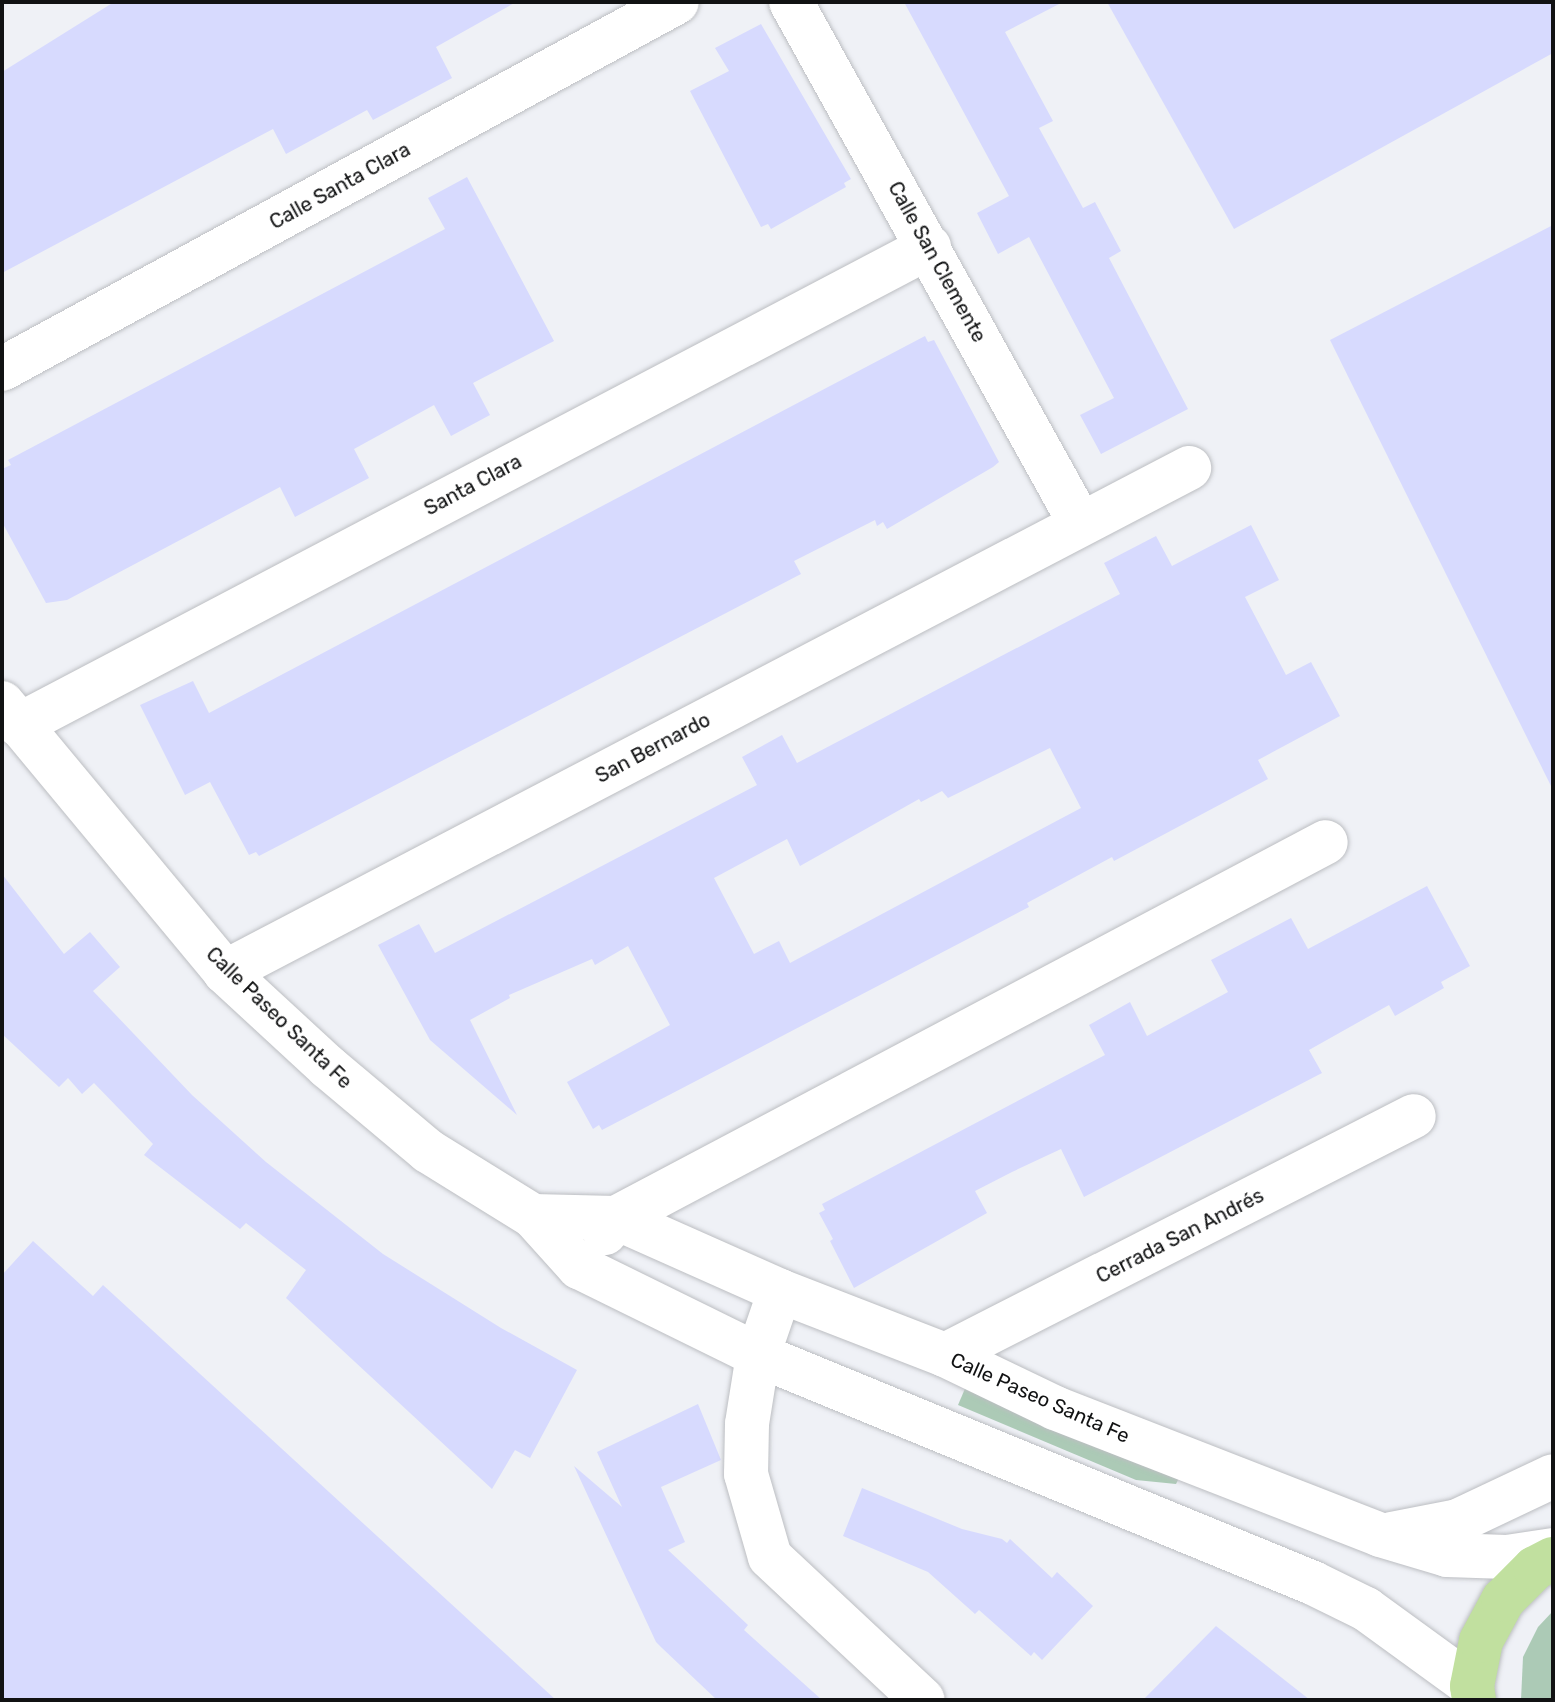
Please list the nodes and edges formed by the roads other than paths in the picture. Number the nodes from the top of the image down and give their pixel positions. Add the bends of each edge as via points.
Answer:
1 (677, 2) edge
2 (791, 2) edge
3 (929, 247) junction
4 (2, 369) edge
5 (1189, 468) dead end
6 (1080, 523) junction
7 (10, 714) edge
8 (1326, 842) dead end
9 (225, 972) junction
10 (1414, 1116) dead end
11 (533, 1216) junction
12 (616, 1218) junction
13 (579, 1267) junction
14 (780, 1291) junction
15 (758, 1355) junction
16 (945, 1355) junction
17 (1553, 1476) edge
18 (1380, 1535) junction
19 (1553, 1550) edge
20 (1553, 1559) edge
21 (1473, 1693) edge
22 (923, 1700) edge

1 - 4 street, Calle Santa Clara
2 - 3 street, Calle San Clemente
3 - 6 street, Calle San Clemente
3 - 7 street, Santa Clara
5 - 6 street, San Bernardo
6 - 9 street, San Bernardo
7 - 9 street, Calle Paseo Santa Fe
8 - 12 street
9 - 11 street, Calle Paseo Santa Fe via 428,1151
10 - 16 street, Cerrada San Andrés
11 - 12 street, Calle Paseo Santa Fe
11 - 13 street, Calle Paseo Santa Fe
12 - 13 street
12 - 14 street, Calle Paseo Santa Fe
13 - 15 street, Calle Paseo Santa Fe
14 - 15 street
14 - 16 street, Calle Paseo Santa Fe
15 - 21 street, Calle Paseo Santa Fe via 1313,1583 1366,1609
15 - 22 street via 747,1424 746,1474 770,1557
16 - 18 street, Calle Paseo Santa Fe via 1055,1408
17 - 18 street via 1458,1521
18 - 19 street, Calle Paseo Santa Fe via 1447,1555 1507,1557
20 - 21 main road via 1535,1568 1503,1600 1481,1641

